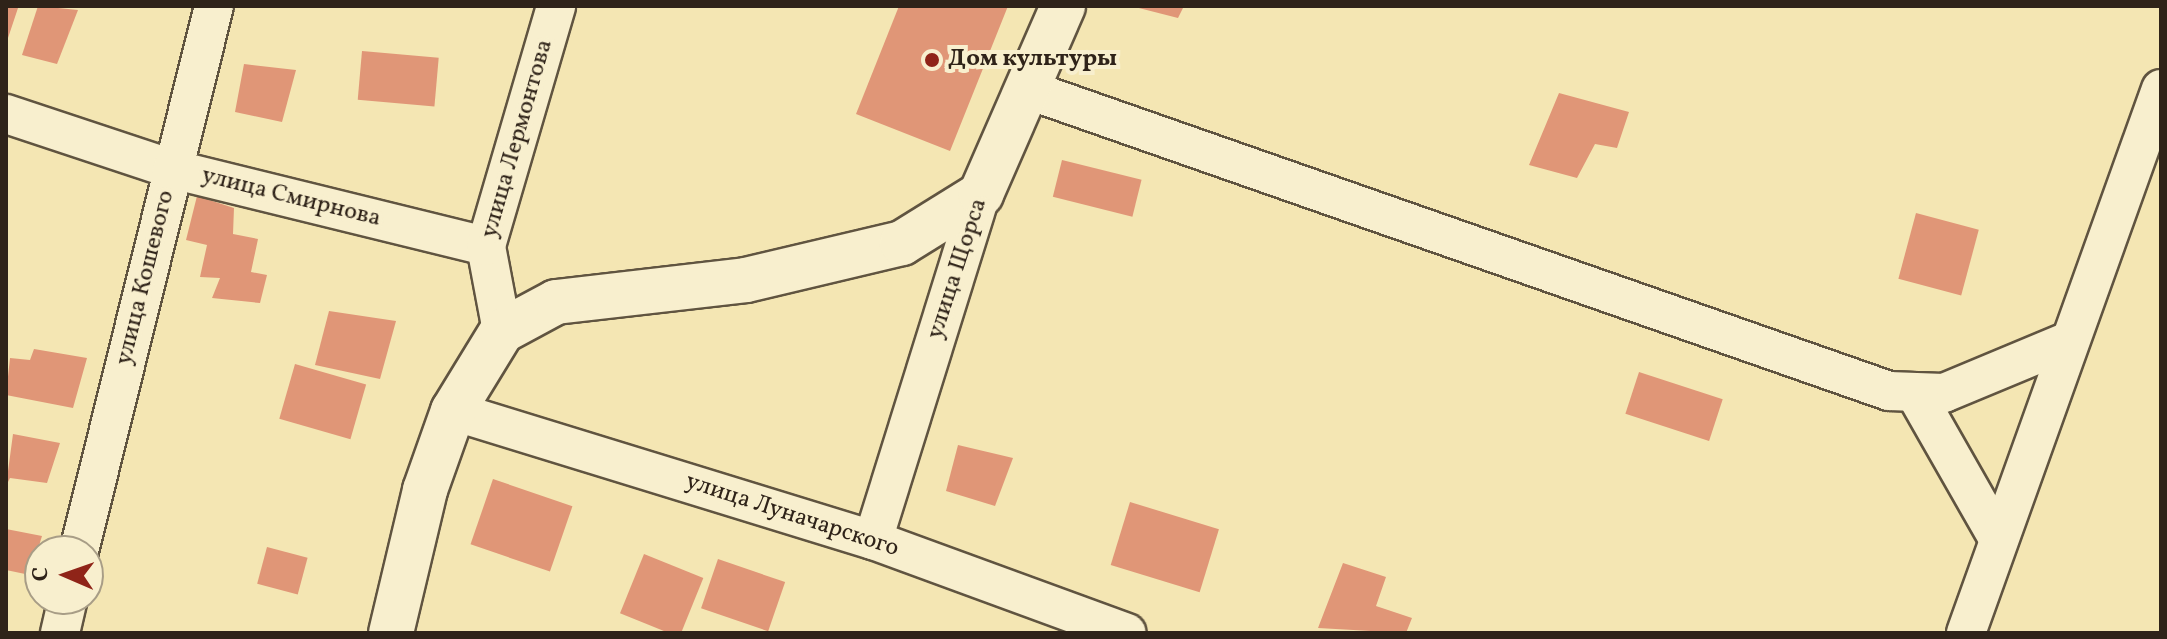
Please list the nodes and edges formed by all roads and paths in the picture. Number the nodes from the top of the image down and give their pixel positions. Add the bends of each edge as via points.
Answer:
1 (214, 6) edge
2 (556, 6) edge
3 (1063, 6) edge
4 (2161, 89) edge
5 (1029, 90) junction
6 (6, 114) edge
7 (172, 169) junction
8 (981, 194) junction
9 (486, 246) junction
10 (502, 331) junction
11 (2069, 341) junction
12 (1918, 398) junction
13 (453, 411) junction
14 (83, 535) edge
15 (873, 540) junction
16 (1999, 540) junction
17 (391, 633) edge
18 (1127, 633) edge
19 (1966, 633) edge

1 - 7 street, улица Кошевого
2 - 9 street, улица Лермонтова
3 - 5 street, улица Щорса
4 - 11 street
5 - 8 street, улица Щорса
5 - 12 street
6 - 7 street, улица Смирнова
7 - 9 street, улица Смирнова
7 - 14 street, улица Кошевого
8 - 10 street via 902,243 858,258 556,302
8 - 15 street, улица Щорса
9 - 10 street, улица Лермонтова
10 - 13 street
11 - 12 street
11 - 16 street
12 - 16 street
13 - 15 street, улица Луначарского
13 - 17 street via 425,490
15 - 18 street, улица Луначарского
16 - 19 street

